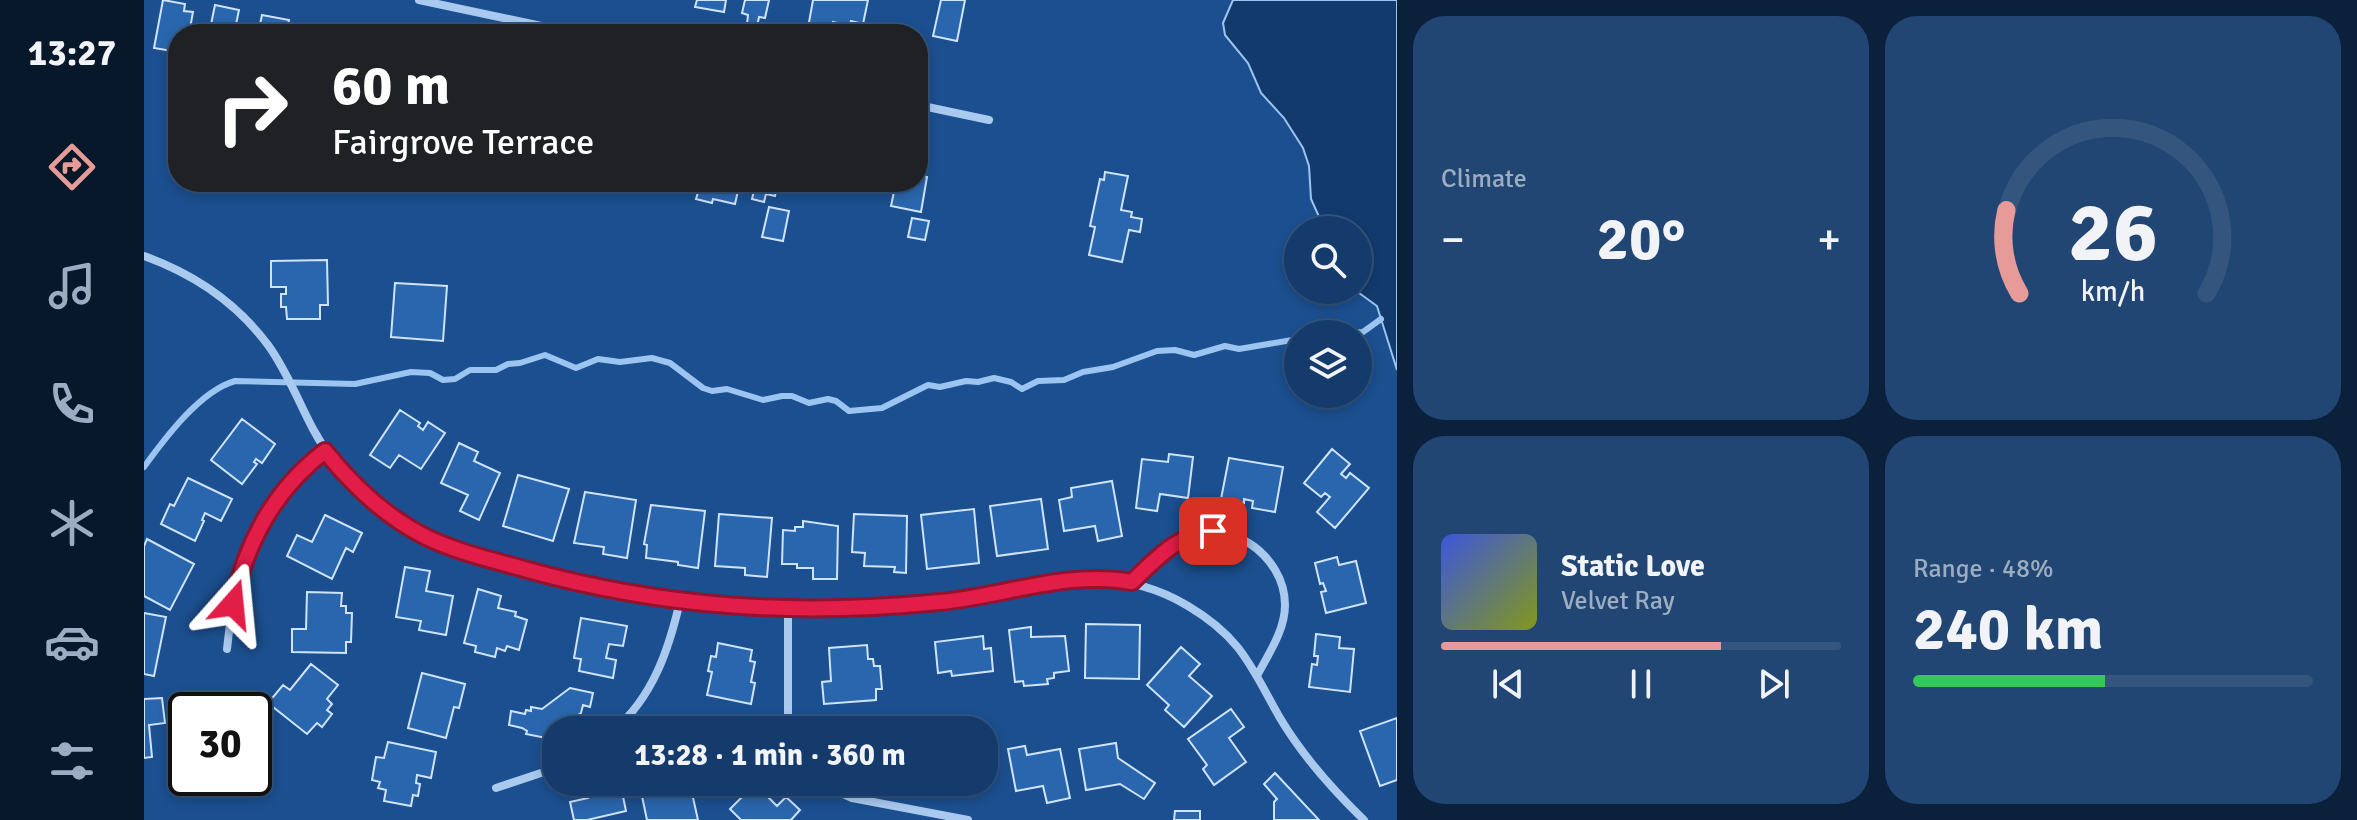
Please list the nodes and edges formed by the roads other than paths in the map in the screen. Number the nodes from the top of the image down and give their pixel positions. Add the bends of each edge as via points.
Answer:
1 (419, 0) edge
2 (532, 24) edge
3 (928, 107) edge
4 (989, 120) dead end
5 (144, 256) edge
6 (325, 451) junction
7 (1132, 582) junction
8 (680, 601) junction
9 (788, 610) junction
10 (227, 649) dead end
11 (1258, 674) junction
12 (626, 716) edge
13 (788, 716) edge
14 (542, 773) edge
15 (496, 788) dead end
16 (846, 796) edge
17 (968, 820) edge
18 (1364, 820) edge

1 - 2 street
3 - 4 street
5 - 6 street via 192,276 251,325 281,366
6 - 8 street via 376,504 426,537 560,579
6 - 10 street via 285,487 265,519 236,588
7 - 9 street via 1077,580 945,602
7 - 11 street via 1160,591 1215,624
7 - 11 street via 1164,551 1197,533 1213,531 1249,543 1278,573 1285,606
8 - 9 street
8 - 12 street via 655,678
9 - 13 street
11 - 18 street via 1301,748
14 - 15 street
16 - 17 street

